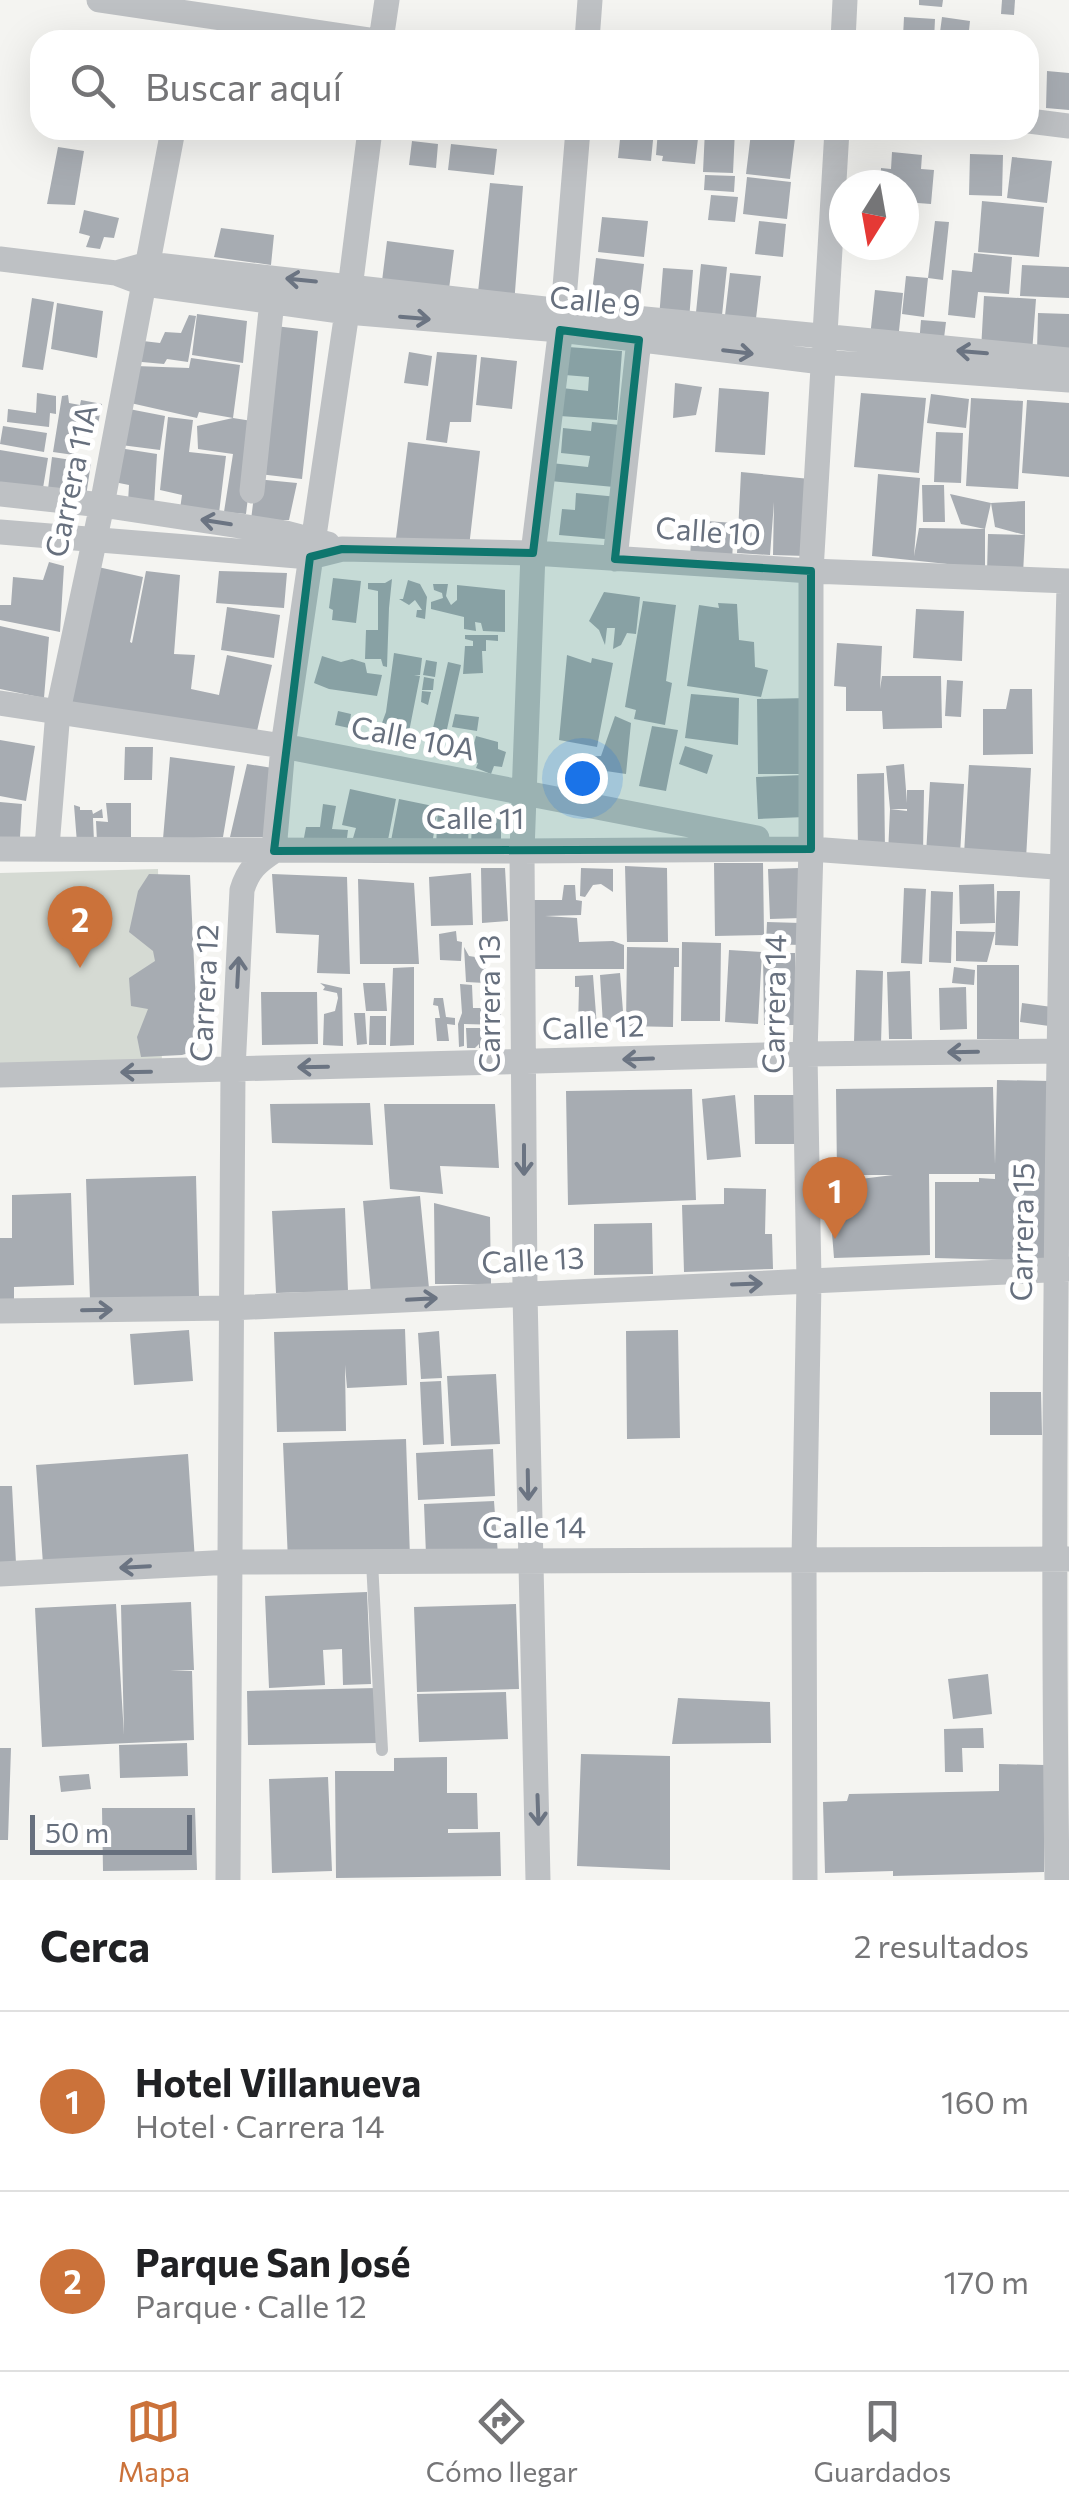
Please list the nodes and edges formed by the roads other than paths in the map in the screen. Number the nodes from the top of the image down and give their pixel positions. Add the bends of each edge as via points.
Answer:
1 (99, 0) edge
2 (386, 0) edge
3 (590, 0) edge
4 (845, 0) edge
5 (195, 19) edge
6 (287, 30) edge
7 (382, 30) edge
8 (587, 30) edge
9 (844, 30) edge
10 (1039, 122) edge
11 (1069, 126) edge
12 (171, 140) edge
13 (369, 140) edge
14 (577, 140) edge
15 (837, 140) edge
16 (0, 258) edge
17 (146, 274) junction
18 (349, 299) junction
19 (272, 302) junction
20 (562, 321) junction
21 (639, 340) junction
22 (823, 350) junction
23 (1069, 360) edge
24 (1069, 380) edge
25 (252, 491) dead end
26 (0, 494) edge
27 (102, 505) junction
28 (0, 532) edge
29 (94, 539) junction
30 (311, 547) junction
31 (533, 553) junction
32 (614, 558) junction
33 (811, 571) junction
34 (1069, 583) edge
35 (0, 703) edge
36 (58, 711) junction
37 (282, 746) junction
38 (524, 795) junction
39 (47, 847) junction
40 (811, 848) junction
41 (0, 849) edge
42 (274, 851) junction
43 (522, 852) junction
44 (1065, 868) edge
45 (1065, 1052) edge
46 (805, 1054) junction
47 (523, 1063) junction
48 (233, 1069) junction
49 (0, 1075) edge
50 (1062, 1269) edge
51 (809, 1282) junction
52 (525, 1294) junction
53 (230, 1308) junction
54 (0, 1311) edge
55 (1061, 1559) edge
56 (804, 1560) junction
57 (530, 1561) junction
58 (232, 1562) junction
59 (372, 1562) junction
60 (0, 1574) edge
61 (382, 1750) dead end
62 (228, 1880) edge
63 (538, 1880) edge
64 (805, 1880) edge
65 (1057, 1880) edge

1 - 5 street
2 - 7 street
3 - 8 street
4 - 9 street
5 - 6 street
10 - 11 street
12 - 17 street, Carrera 11A
13 - 18 street
14 - 20 street, Carrera 13
15 - 22 street, Carrera 14
16 - 17 street, Calle 9
18 -> 17 street, Calle 9
17 - 19 street, Calle 9
17 - 27 street, Carrera 11A
18 - 19 street, Calle 9
18 - 20 street, Calle 9
18 - 30 street
19 - 25 street
20 - 21 street, Calle 9
20 - 22 street, Calle 9
20 - 31 street, Carrera 13
21 -> 22 street, Calle 9
21 - 32 street
23 -> 22 street, Calle 9
22 - 24 street, Calle 9
22 - 33 street, Carrera 14
26 - 27 street, Calle 10
27 - 29 street, Carrera 11A
30 -> 27 street, Calle 10
28 - 29 street
29 - 30 street
29 - 36 street, Carrera 11A
30 - 31 street, Calle 10
30 - 37 street
31 - 32 street, Calle 10
31 - 38 street, Carrera 13
32 - 33 street, Calle 10
33 - 34 street, Calle 10
33 - 40 street, Carrera 14
34 - 44 street, Carrera 15
35 - 36 street, Calle 10A
36 - 37 street, Calle 10A
36 - 39 street, Carrera 11A
37 - 38 street, Calle 10A
37 - 42 street
38 - 40 street, Calle 10A
38 - 43 street, Carrera 13
39 - 41 street, Calle 11
39 - 42 street, Calle 11
40 - 43 street, Calle 11
40 - 44 street, Calle 11
40 - 46 street, Carrera 14
42 - 43 street, Calle 11
48 -> 42 street, Carrera 12 via 242,890 256,863
43 - 47 street, Carrera 13
44 - 45 street, Carrera 15
45 -> 46 street, Calle 12
45 - 50 street, Carrera 15
46 -> 47 street, Calle 12
46 - 51 street, Carrera 14
47 -> 48 street, Calle 12
47 -> 52 street, Carrera 13
48 -> 49 street, Calle 12
48 - 53 street, Carrera 12
50 - 51 street, Calle 13
50 - 55 street, Carrera 15
52 -> 51 street, Calle 13
51 - 56 street, Carrera 14
53 -> 52 street, Calle 13
52 -> 57 street, Carrera 13
54 -> 53 street, Calle 13
53 - 58 street, Carrera 12
55 - 56 street, Calle 14
55 - 65 street, Carrera 15
56 - 57 street, Calle 14
56 - 64 street, Carrera 14
57 - 59 street, Calle 14
57 -> 63 street, Carrera 13
58 - 59 street, Calle 14
58 -> 60 street, Calle 14
58 - 62 street, Carrera 12
59 - 61 lane

